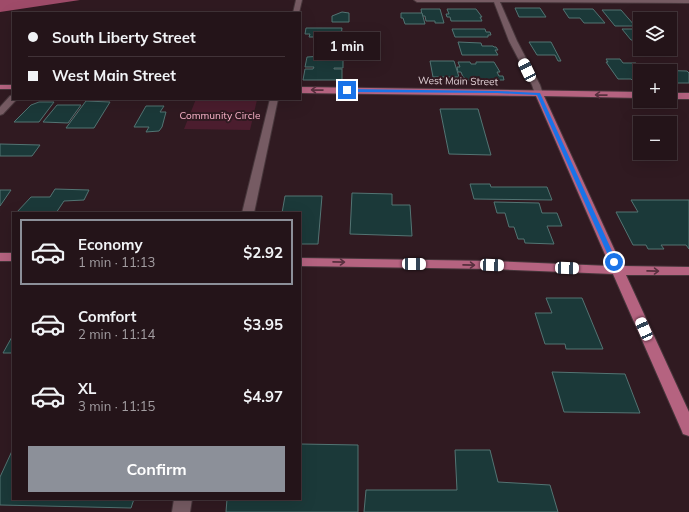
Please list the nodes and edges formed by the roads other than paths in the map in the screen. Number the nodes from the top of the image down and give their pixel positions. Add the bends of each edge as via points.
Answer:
1 (299, 0) edge
2 (417, 0) edge
3 (496, 0) edge
4 (689, 1) edge
5 (296, 12) edge
6 (0, 87) edge
7 (12, 88) edge
8 (301, 90) edge
9 (539, 94) junction
10 (633, 95) edge
11 (677, 96) edge
12 (689, 96) edge
13 (12, 99) edge
14 (274, 100) edge
15 (0, 112) edge
16 (248, 212) edge
17 (0, 257) edge
18 (12, 257) edge
19 (301, 262) edge
20 (617, 269) junction
21 (689, 271) edge
22 (689, 429) edge
23 (183, 500) edge
24 (180, 512) edge

1 - 5 street
2 - 3 street
3 - 4 street
3 - 9 street
6 - 7 main road
9 -> 8 main road, West Main Street
10 -> 9 main road, West Main Street
9 - 20 main road
11 - 12 main road
13 - 15 street
14 - 16 street
17 - 18 main road
19 -> 20 main road
20 -> 21 main road
20 - 22 main road
23 - 24 street

